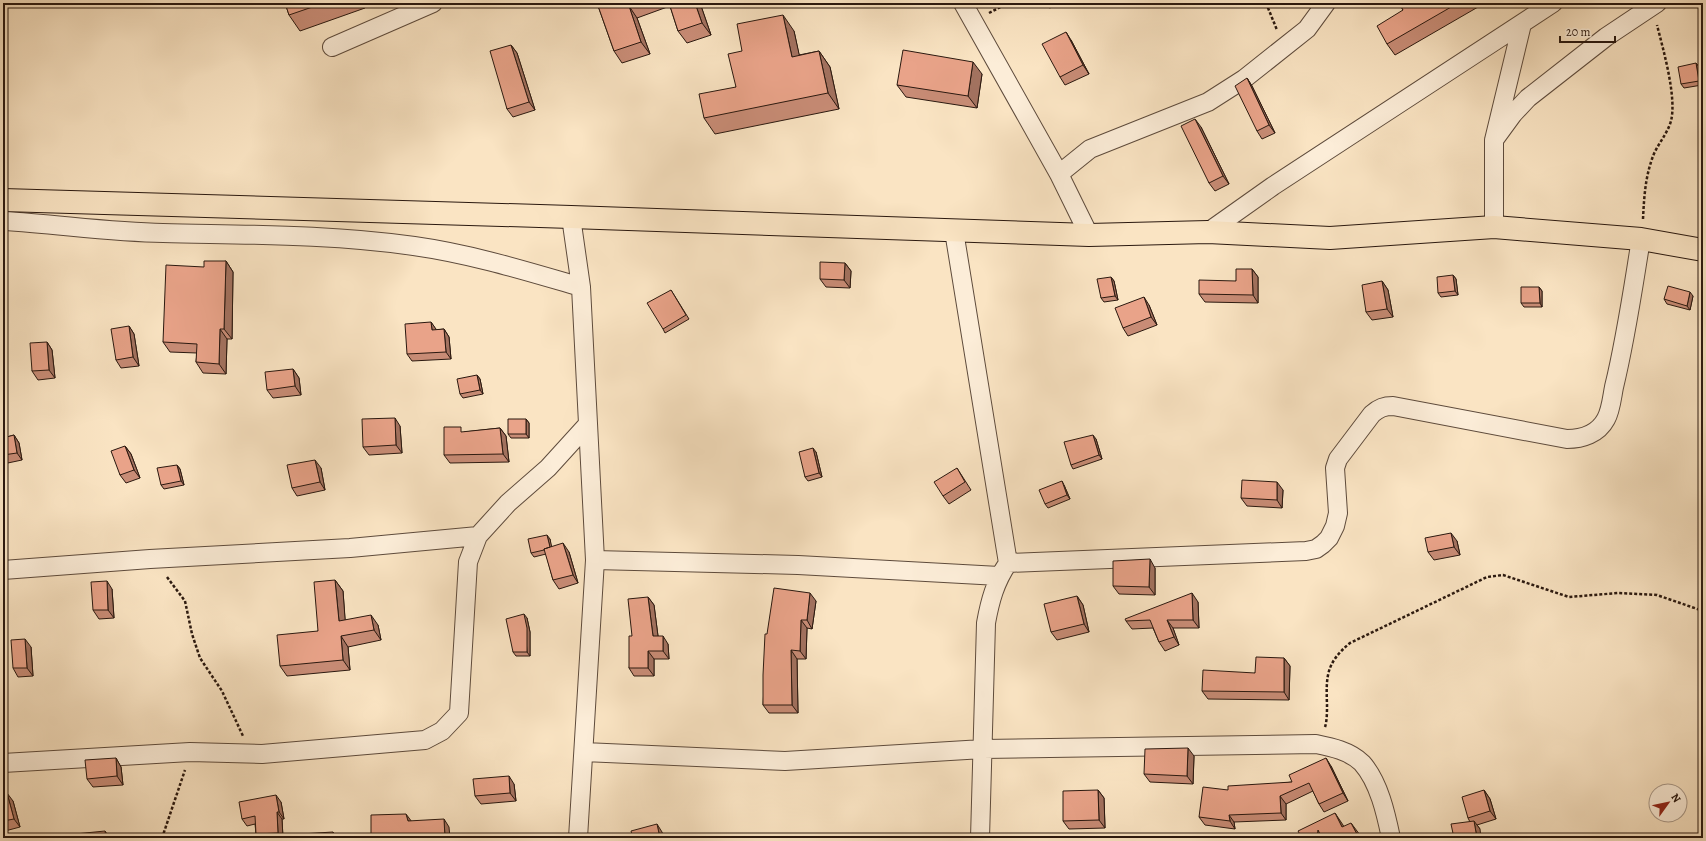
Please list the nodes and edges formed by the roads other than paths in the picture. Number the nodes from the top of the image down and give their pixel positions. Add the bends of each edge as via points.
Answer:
1 (433, 3) edge
2 (963, 3) edge
3 (1326, 3) edge
4 (1553, 3) edge
5 (1654, 5) edge
6 (1522, 24) junction
7 (332, 47) dead end
8 (1494, 140) junction
9 (1059, 174) junction
10 (3, 200) edge
11 (571, 217) junction
12 (3, 221) edge
13 (1494, 227) junction
14 (954, 231) junction
15 (1208, 232) junction
16 (1089, 235) junction
17 (1641, 239) junction
18 (1703, 250) edge
19 (581, 287) junction
20 (588, 424) junction
21 (478, 536) junction
22 (595, 560) junction
23 (3, 570) edge
24 (1003, 570) junction
25 (983, 749) junction
26 (584, 752) junction
27 (3, 762) edge
28 (578, 838) edge
29 (980, 838) edge
30 (1391, 838) edge

1 - 7 street
2 - 9 street
3 - 9 street via 1307,29 1244,79 1208,102 1101,144 1078,157
4 - 6 street
5 - 8 street via 1528,98
6 - 8 street
6 - 15 street via 1273,186
8 - 13 street
9 - 16 street
10 - 11 main road
11 - 14 main road
11 - 19 street
12 - 19 street via 161,233 286,234 415,246 490,261
13 - 15 main road via 1330,238
13 - 17 main road
14 - 16 main road
14 - 24 street
15 - 16 main road
17 - 18 main road
17 - 24 street via 1621,361 1606,418 1599,428 1589,435 1567,439 1386,406 1372,414 1338,459 1335,468 1338,513 1335,526 1329,538 1316,548
19 - 20 street
20 - 21 street via 548,468 508,503
20 - 22 street
21 - 23 street via 350,548
21 - 27 street via 468,562 459,713 451,723 425,740 262,754 190,752
22 - 24 street
22 - 26 street
24 - 25 street via 991,598 986,623
25 - 26 street via 785,761
25 - 29 street
25 - 30 street via 1316,744 1341,750 1361,762 1375,784
26 - 28 street

